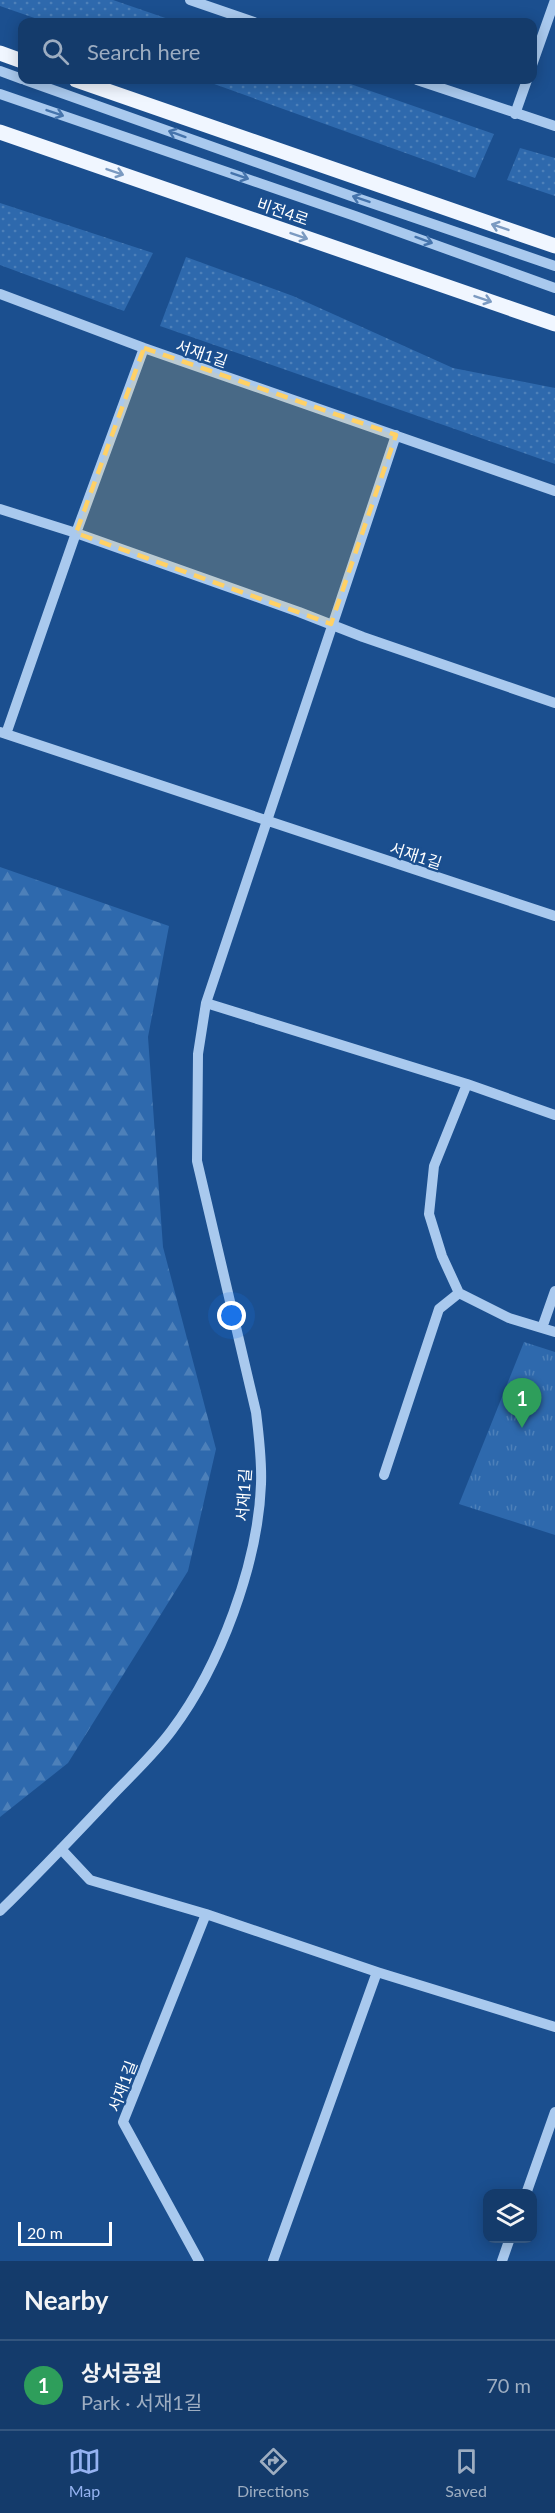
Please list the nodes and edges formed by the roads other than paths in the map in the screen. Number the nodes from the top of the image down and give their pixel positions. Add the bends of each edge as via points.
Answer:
1 (189, 0) edge
2 (555, 0) edge
3 (242, 18) edge
4 (537, 51) edge
5 (0, 53) edge
6 (18, 60) edge
7 (0, 70) edge
8 (18, 77) edge
9 (38, 84) edge
10 (88, 84) edge
11 (429, 84) edge
12 (526, 84) edge
13 (0, 94) edge
14 (515, 114) junction
15 (555, 126) edge
16 (0, 132) edge
17 (555, 246) edge
18 (555, 266) edge
19 (555, 288) edge
20 (0, 294) edge
21 (555, 324) edge
22 (144, 348) junction
23 (396, 435) junction
24 (555, 491) edge
25 (0, 509) edge
26 (76, 533) junction
27 (331, 624) junction
28 (555, 703) edge
29 (3, 733) edge
30 (269, 820) junction
31 (555, 916) edge
32 (206, 1002) junction
33 (468, 1083) junction
34 (555, 1114) edge
35 (555, 1291) edge
36 (459, 1293) junction
37 (542, 1328) junction
38 (555, 1332) edge
39 (384, 1475) dead end
40 (61, 1849) junction
41 (0, 1911) edge
42 (206, 1914) junction
43 (377, 1972) junction
44 (555, 2027) edge
45 (555, 2112) edge
46 (527, 2189) edge
47 (508, 2243) edge
48 (199, 2261) edge
49 (273, 2261) edge
50 (502, 2261) edge

1 - 3 street
2 - 4 street
5 - 6 main road
7 - 8 street
18 -> 9 street
17 -> 10 main road
11 - 14 street
12 - 14 street
13 -> 19 street
14 - 15 street
16 -> 21 main road, 비전4로
20 - 22 street, 서재1길
22 - 23 street, 서재1길
22 - 26 street
23 - 24 street, 서재1길
23 - 27 street, 서재1길
25 - 26 street
26 - 27 street
26 - 29 street
27 - 28 street
27 - 30 street, 서재1길
29 - 30 street, 서재1길
30 - 31 street, 서재1길
30 - 32 street, 서재1길
32 - 33 street
32 - 40 street, 서재1길 via 198,1054 197,1161 256,1412 261,1475 257,1526 233,1611 194,1696 172,1730
33 - 34 street
33 - 36 street via 434,1166 429,1214
35 - 37 street
36 - 37 street via 509,1318
36 - 39 street via 439,1309
37 - 38 street
40 - 41 street, 서재1길
40 - 42 street via 90,1880
42 - 43 street
42 - 48 street, 서재1길 via 123,2122
43 - 44 street
43 - 49 street
45 - 46 street
47 - 50 street

